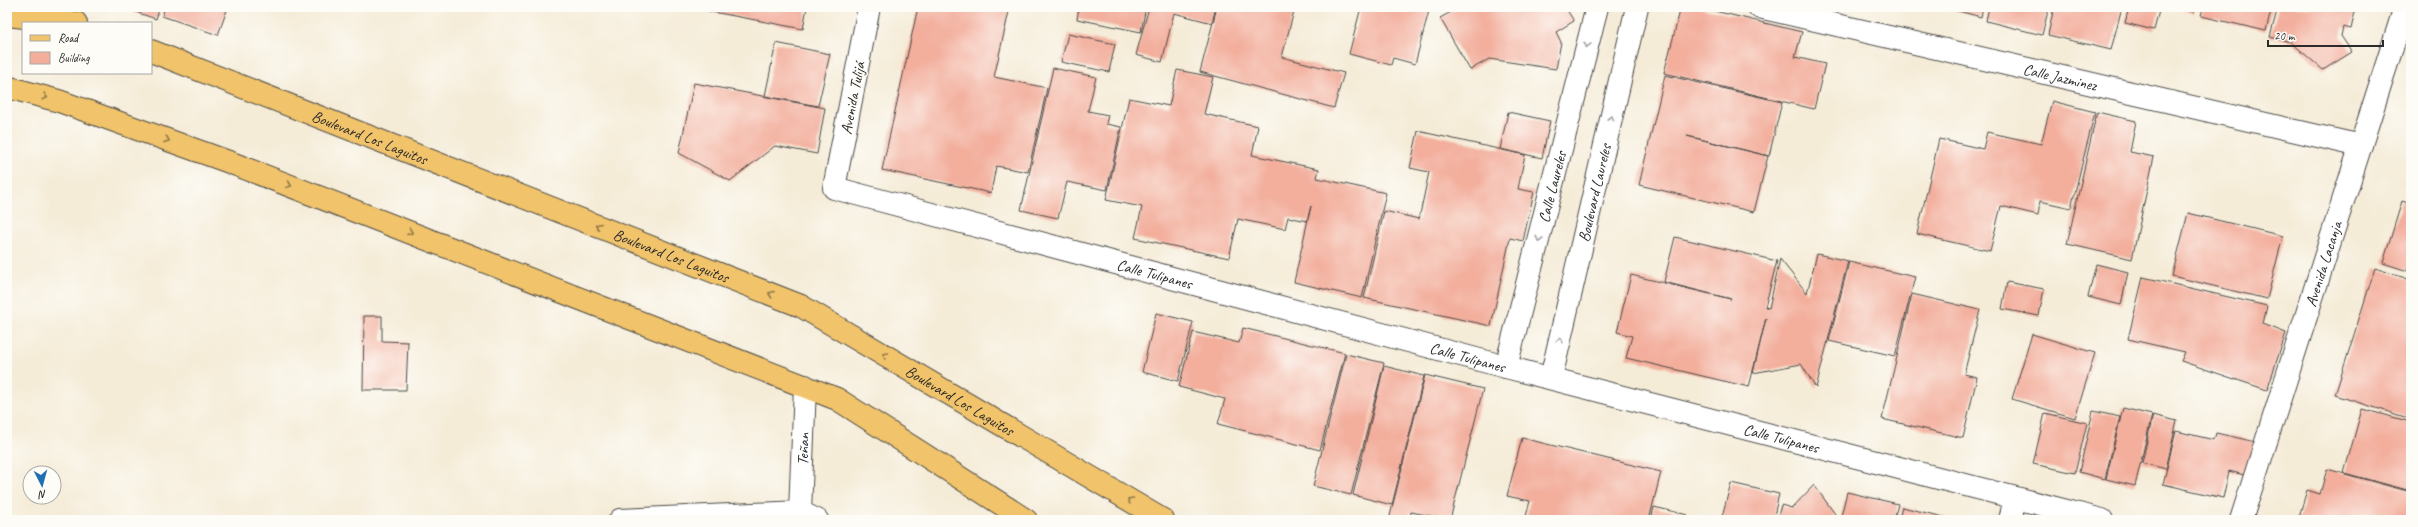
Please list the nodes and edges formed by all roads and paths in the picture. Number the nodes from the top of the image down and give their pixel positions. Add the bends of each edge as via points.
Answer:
1 (869, 7) edge
2 (1597, 7) edge
3 (1637, 7) edge
4 (1759, 7) edge
5 (2405, 7) edge
6 (7, 15) edge
7 (67, 22) edge
8 (152, 51) edge
9 (7, 87) edge
10 (2361, 146) junction
11 (834, 188) joint
12 (1506, 367) junction
13 (1551, 378) junction
14 (805, 386) junction
15 (2015, 498) junction
16 (808, 516) edge
17 (620, 520) edge
18 (1026, 520) edge
19 (1163, 520) edge
20 (2010, 520) edge
21 (2102, 520) edge
22 (2241, 520) edge

1 - 11 street, Avenida Tulijá
2 -> 12 street, Calle Laureles
13 -> 3 street, Boulevard Laureles
4 - 10 street, Calle Jazminez
5 - 10 street, Avenida Lacanja
6 - 7 main road
19 -> 8 main road, Boulevard Los Laguitos via 801,306
9 -> 14 main road via 59,101 229,162
10 - 22 street, Avenida Lacanja
11 - 12 street, Calle Tulipanes
12 - 13 street, Calle Tulipanes
13 - 15 street, Calle Tulipanes
14 - 16 street, Teñan
14 - 18 main road via 838,399
15 - 20 street
15 - 21 street, Calle Tulipanes
16 - 17 street

